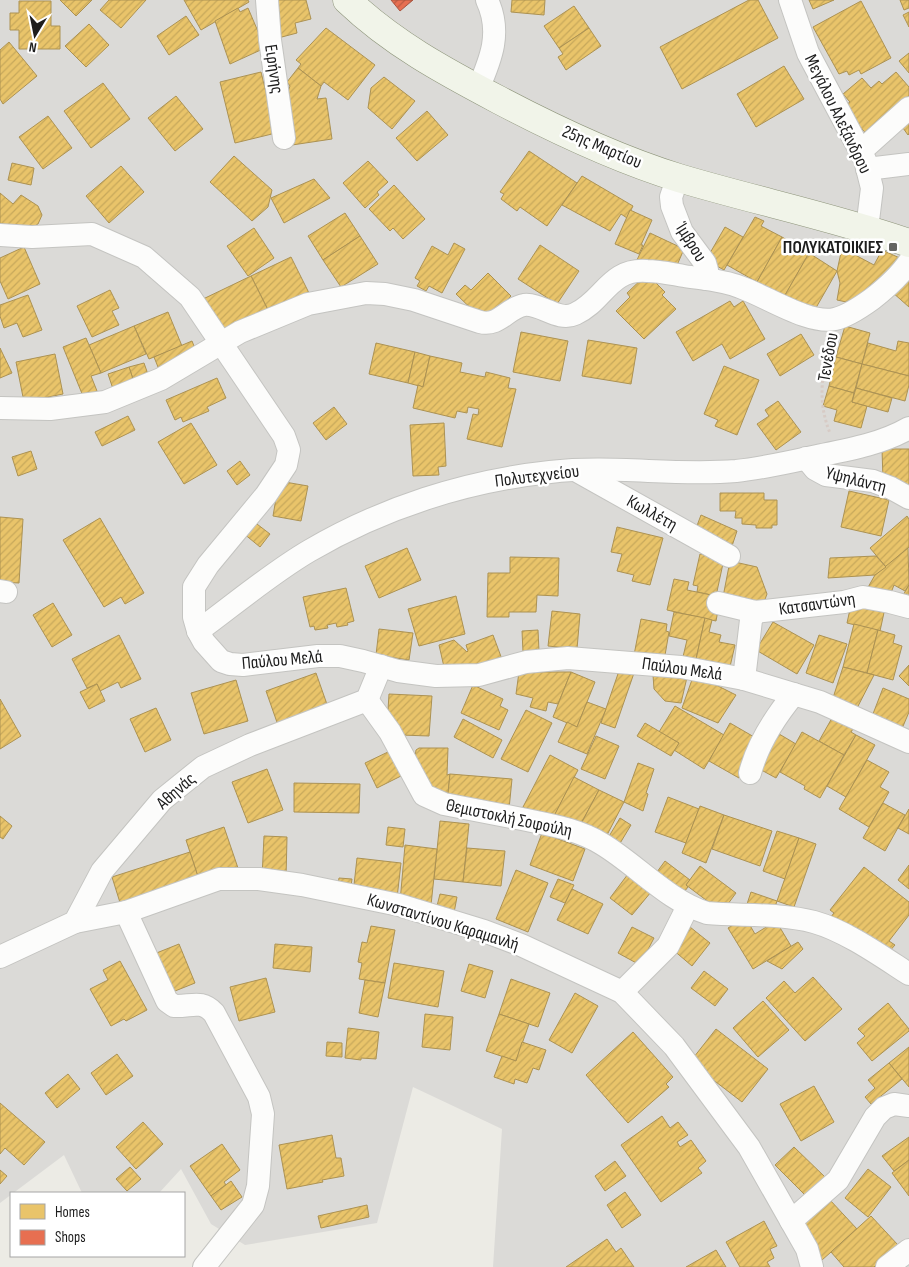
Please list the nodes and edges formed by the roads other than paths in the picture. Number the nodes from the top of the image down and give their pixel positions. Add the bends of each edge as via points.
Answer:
1 (267, 0) edge
2 (347, 0) edge
3 (487, 0) edge
4 (790, 0) edge
5 (478, 89) junction
6 (909, 108) edge
7 (284, 138) dead end
8 (864, 160) junction
9 (909, 164) edge
10 (678, 177) junction
11 (887, 234) edge
12 (0, 235) edge
13 (909, 243) edge
14 (909, 262) edge
15 (706, 279) junction
16 (221, 343) junction
17 (0, 408) edge
18 (909, 428) edge
19 (806, 458) junction
20 (576, 470) junction
21 (909, 498) edge
22 (729, 556) dead end
23 (718, 603) dead end
24 (909, 608) edge
25 (754, 612) junction
26 (198, 631) junction
27 (381, 666) junction
28 (744, 679) junction
29 (794, 694) junction
30 (367, 700) junction
31 (909, 742) edge
32 (750, 773) dead end
33 (688, 906) junction
34 (126, 912) junction
35 (74, 922) junction
36 (0, 957) edge
37 (909, 974) edge
38 (622, 992) junction
39 (909, 1106) edge
40 (791, 1221) junction
41 (909, 1250) edge
42 (204, 1267) edge
43 (812, 1267) edge
44 (887, 1267) edge

1 - 7 street, Ειρήνης
2 - 5 main road, 25ης Μαρτίου via 393,39
3 - 5 street via 494,18 494,38 490,63
4 - 8 street, Μεγάλου Αλεξάνδρου via 808,53
5 - 10 main road, 25ης Μαρτίου via 570,135
6 - 8 street
8 - 9 street
8 - 11 street, Μεγάλου Αλεξάνδρου via 872,195
10 - 11 main road, 25ης Μαρτίου
10 - 15 street, Ίμβρου via 672,197 673,210 685,237 705,263
11 - 13 main road, 25ης Μαρτίου
12 - 16 street, Παύλου Μελά via 92,234 144,258 190,298
14 - 15 street via 899,276 876,296 851,313 825,320 739,286
15 - 16 street via 652,271 628,272 572,316 526,305 495,322 485,323 414,300 366,293 308,304
16 - 17 street via 161,379 105,402 50,408
16 - 26 street, Παύλου Μελά via 284,436 289,450 286,465 266,495 217,552 197,581 193,600
18 - 19 street, Πολυτεχνείου via 874,443
19 - 20 street, Πολυτεχνείου via 736,471
19 - 21 street, Υψηλάντη via 815,469 826,475 872,481
20 - 22 street, Κωλλέτη
20 - 26 street, Πολυτεχνείου via 472,485 438,494 374,519 305,554
23 - 25 street, Κατσαντώνη
24 - 25 street, Κατσαντώνη via 863,597
25 - 28 street, Κατσαντώνη
26 - 27 street, Παύλου Μελά via 217,658 230,664 256,665 329,656
27 - 28 street, Παύλου Μελά via 423,676 460,676 479,675 526,662 568,658 681,666
27 - 30 street
28 - 29 street, Παύλου Μελά
29 - 31 street, Παύλου Μελά via 820,702
29 - 32 street via 776,716
30 - 33 street, Θεμιστοκλή Σοφούλη via 390,732 424,795 444,804 551,825 590,838
30 - 35 street, Αθηνάς via 203,767 162,800 102,871
33 - 37 street, Θεμιστοκλή Σοφούλη via 707,912 816,923 840,933
33 - 38 street via 668,946
34 - 35 street, Κωνσταντίνου Καραμανλή
34 - 38 street, Κωνσταντίνου Καραμανλή via 219,879 302,885 399,905 484,931
34 - 42 street via 167,1001 174,1006 205,1005 214,1012 259,1097 263,1114 258,1186 253,1205
35 - 36 street
38 - 40 street, Κωνσταντίνου Καραμανλή via 674,1046 749,1147
39 - 40 street via 894,1104 884,1108 838,1180
40 - 43 street, Κωνσταντίνου Καραμανλή via 807,1249
41 - 44 street

